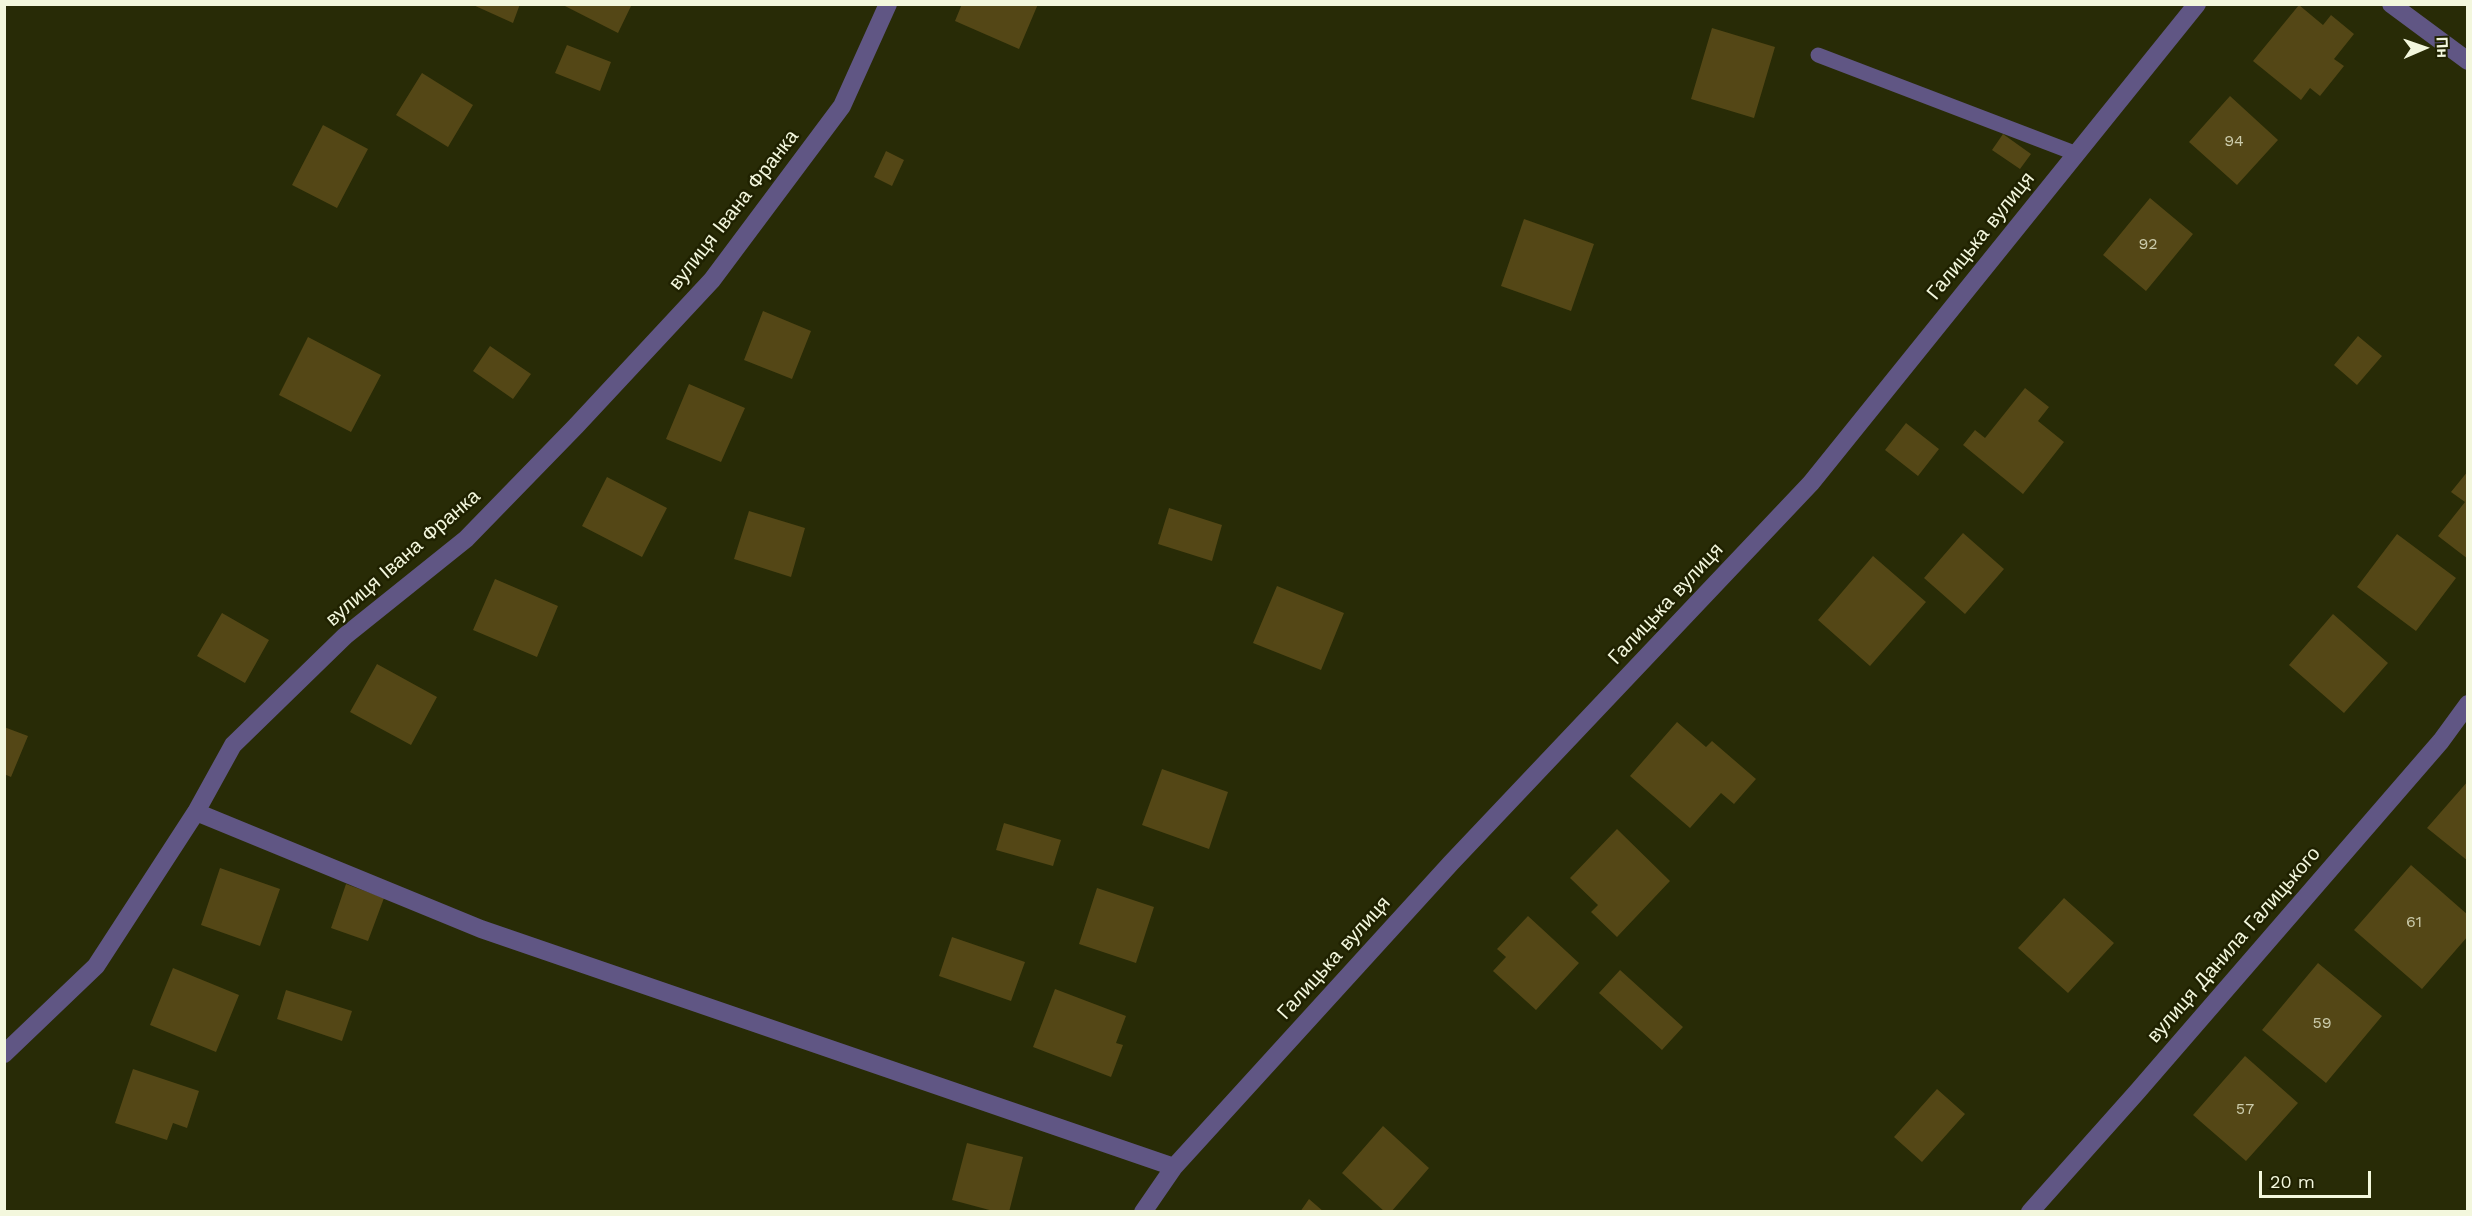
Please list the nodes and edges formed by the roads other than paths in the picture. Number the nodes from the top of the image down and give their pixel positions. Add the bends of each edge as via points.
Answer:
1 (888, 4) edge
2 (2197, 4) edge
3 (2391, 4) edge
4 (1818, 55) dead end
5 (2468, 61) edge
6 (2077, 154) junction
7 (2468, 704) edge
8 (196, 812) junction
9 (4, 1054) edge
10 (1174, 1167) junction
11 (1143, 1212) edge
12 (2030, 1212) edge

1 - 8 street, вулиця Івана Франка via 842,106 712,280 466,538 345,636 233,745
2 - 6 street, Галицька вулиця
3 - 5 street
4 - 6 lane
6 - 10 street, Галицька вулиця via 1811,483 1451,863
7 - 12 street, вулиця Данила Галицького via 2441,741
8 - 9 street, вулиця Івана Франка via 96,966
8 - 10 street via 481,929
10 - 11 street, Галицька вулиця

